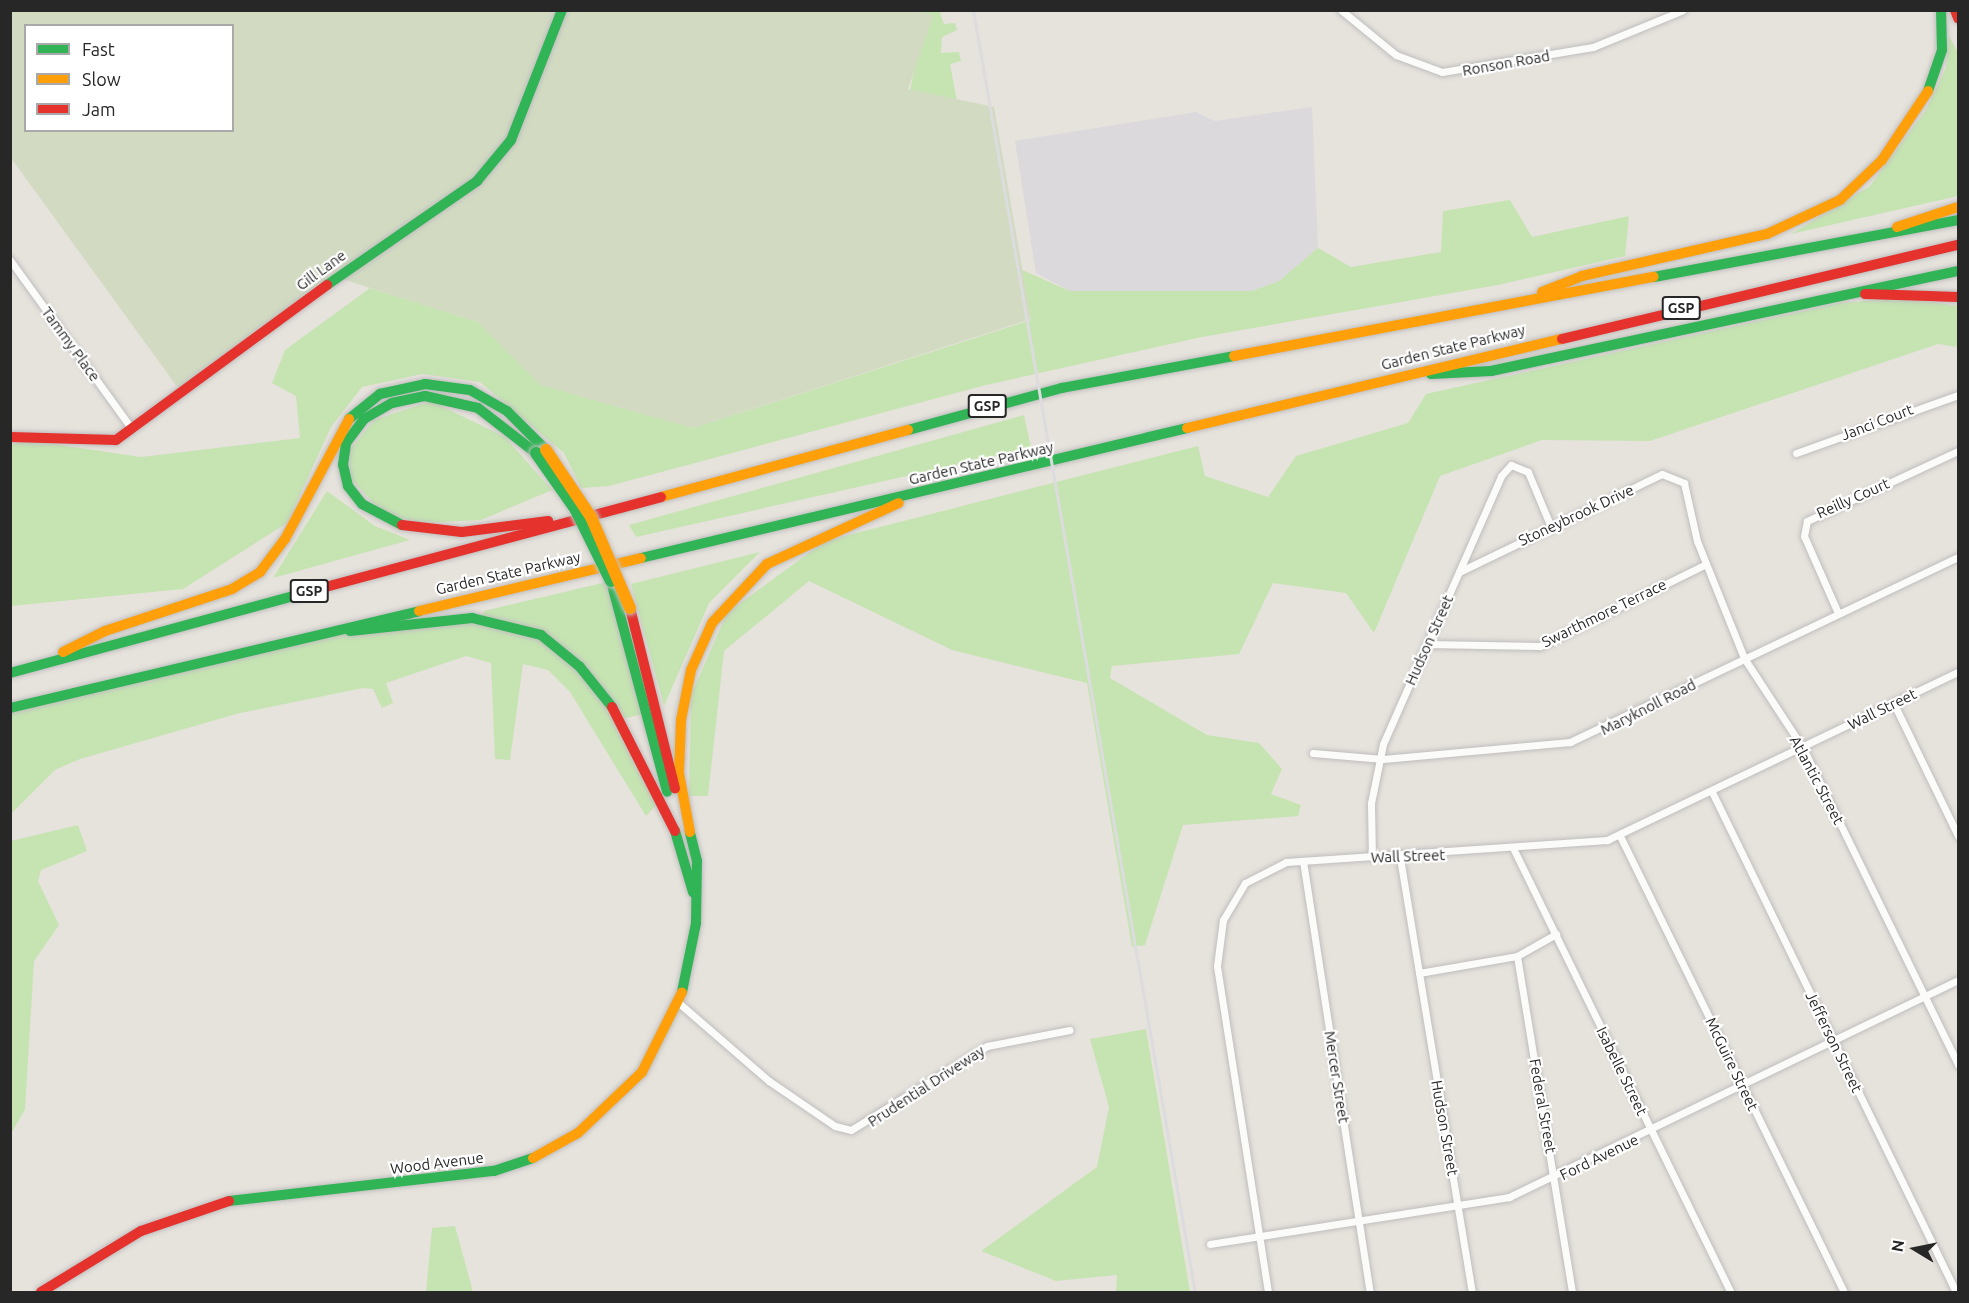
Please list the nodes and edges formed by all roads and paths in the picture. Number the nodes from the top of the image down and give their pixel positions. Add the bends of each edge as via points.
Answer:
1 (562, 10) edge
2 (1341, 10) edge
3 (1683, 10) edge
4 (1941, 10) edge
5 (1955, 10) edge
6 (1959, 18) edge
7 (1959, 207) edge
8 (1959, 220) edge
9 (1959, 245) edge
10 (1838, 247) junction
11 (10, 260) edge
12 (1959, 271) edge
13 (1846, 294) junction
14 (1959, 297) edge
15 (1518, 302) junction
16 (1405, 375) junction
17 (1959, 395) edge
18 (131, 428) junction
19 (12, 436) edge
20 (1959, 451) edge
21 (541, 452) junction
22 (1797, 453) dead end
23 (1690, 492) joint
24 (918, 493) junction
25 (576, 519) junction
26 (1551, 526) junction
27 (1959, 557) edge
28 (1706, 564) junction
29 (1459, 572) junction
30 (626, 610) junction
31 (1838, 613) junction
32 (322, 632) junction
33 (1427, 644) junction
34 (1744, 658) junction
35 (43, 663) junction
36 (1959, 672) edge
37 (10, 673) edge
38 (1894, 704) junction
39 (10, 708) edge
40 (1803, 748) junction
41 (1312, 753) dead end
42 (1379, 758) junction
43 (1712, 792) junction
44 (675, 831) junction
45 (690, 832) junction
46 (1620, 836) junction
47 (1959, 836) edge
48 (1514, 850) junction
49 (1372, 857) junction
50 (1400, 858) junction
51 (1304, 861) junction
52 (697, 901) junction
53 (1556, 934) junction
54 (1517, 956) junction
55 (1419, 973) junction
56 (1959, 980) edge
57 (1925, 997) junction
58 (680, 1004) junction
59 (1069, 1030) dead end
60 (1834, 1041) junction
61 (1959, 1065) edge
62 (1743, 1086) junction
63 (1652, 1131) junction
64 (1555, 1179) junction
65 (1458, 1205) junction
66 (1359, 1220) junction
67 (1260, 1235) junction
68 (1210, 1244) dead end
69 (42, 1293) edge
70 (1268, 1293) edge
71 (1370, 1293) edge
72 (1472, 1293) edge
73 (1572, 1293) edge
74 (1731, 1293) edge
75 (1844, 1293) edge
76 (1956, 1293) edge

1 - 18 main road, Gill Lane via 520,123 481,177
2 - 3 street, Ronson Road via 1396,55 1442,72 1593,47
4 - 15 main road via 1942,50 1925,99 1882,160 1840,200 1767,234 1582,276
5 - 6 main road
7 - 10 main road
8 - 10 main road, Garden State Parkway / GSP
9 - 16 main road, Garden State Parkway / GSP
10 - 15 main road, Garden State Parkway / GSP
11 - 18 street, Tammy Place
12 - 13 main road
13 - 14 main road
13 - 16 main road via 1491,371
15 - 25 main road, Garden State Parkway / GSP via 1062,388
16 - 24 main road, Garden State Parkway / GSP
17 - 22 street, Janci Court
18 - 19 main road, Gill Lane via 109,441
20 - 31 street, Reilly Court via 1807,520 1804,536
21 - 25 main road via 478,408 425,396 392,403 364,419 346,443 343,465 348,486 362,504 414,529 471,532
21 - 30 main road, bridge via 583,521
21 - 35 main road via 514,417 470,390 425,384 380,394 342,424 285,539 260,572 223,593 105,631
23 - 26 street, Stoneybrook Drive via 1674,476 1662,474
23 - 28 street, Atlantic Street
24 - 32 main road, Garden State Parkway / GSP
24 - 45 main road via 777,558 741,586 712,623 691,670 681,720 679,773
25 - 35 main road, Garden State Parkway / GSP
26 - 29 street, Stoneybrook Drive
26 - 29 street, Hudson Street via 1521,465 1511,465 1501,476
27 - 31 street, Maryknoll Road
28 - 33 street, Swarthmore Terrace via 1540,646
28 - 34 street, Atlantic Street
29 - 33 street, Hudson Street
30 - 44 main road
30 - 45 main road
31 - 34 street, Maryknoll Road
32 - 39 main road, Garden State Parkway / GSP
32 - 44 main road via 472,618 541,635 580,667 622,719
33 - 42 street, Hudson Street
34 - 40 street, Atlantic Street
34 - 42 street, Maryknoll Road via 1570,742
35 - 37 main road, Garden State Parkway / GSP
36 - 38 street, Wall Street
38 - 40 street, Wall Street
38 - 47 street
40 - 43 street, Wall Street
40 - 57 street, Atlantic Street
41 - 42 street, Maryknoll Road
42 - 49 street, Hudson Street via 1371,804
43 - 46 street, Wall Street
43 - 60 street, Jefferson Street
44 - 52 main road, Wood Avenue
45 - 52 main road, Wood Avenue
46 - 48 street, Wall Street via 1581,845
46 - 62 street, McGuire Street
48 - 50 street, Wall Street
48 - 53 street, Isabelle Street
49 - 50 street, Wall Street
49 - 51 street, Wall Street
50 - 55 street, Hudson Street
51 - 66 street, Mercer Street
51 - 67 street, Wall Street via 1261,870 1245,883 1218,939 1217,966
52 - 58 main road, Wood Avenue via 694,946
53 - 54 street
53 - 63 street, Isabelle Street
54 - 55 street
54 - 64 street, Federal Street
55 - 65 street, Hudson Street
56 - 57 street, Ford Avenue
57 - 60 street, Ford Avenue
57 - 61 street, Atlantic Street
58 - 59 street, Prudential Driveway via 769,1081 835,1126 851,1130 987,1046
58 - 69 main road, Wood Avenue via 656,1053 626,1090 578,1133 540,1155 471,1176 212,1204 141,1231
60 - 62 street, Ford Avenue
60 - 76 street, Jefferson Street
62 - 63 street, Ford Avenue
62 - 75 street, McGuire Street
63 - 64 street, Ford Avenue
63 - 74 street, Isabelle Street
64 - 65 street, Ford Avenue via 1509,1197
64 - 73 street, Federal Street
65 - 66 street, Ford Avenue
65 - 72 street, Hudson Street
66 - 67 street, Ford Avenue
66 - 71 street, Mercer Street
67 - 68 street, Ford Avenue
67 - 70 street, Wall Street

